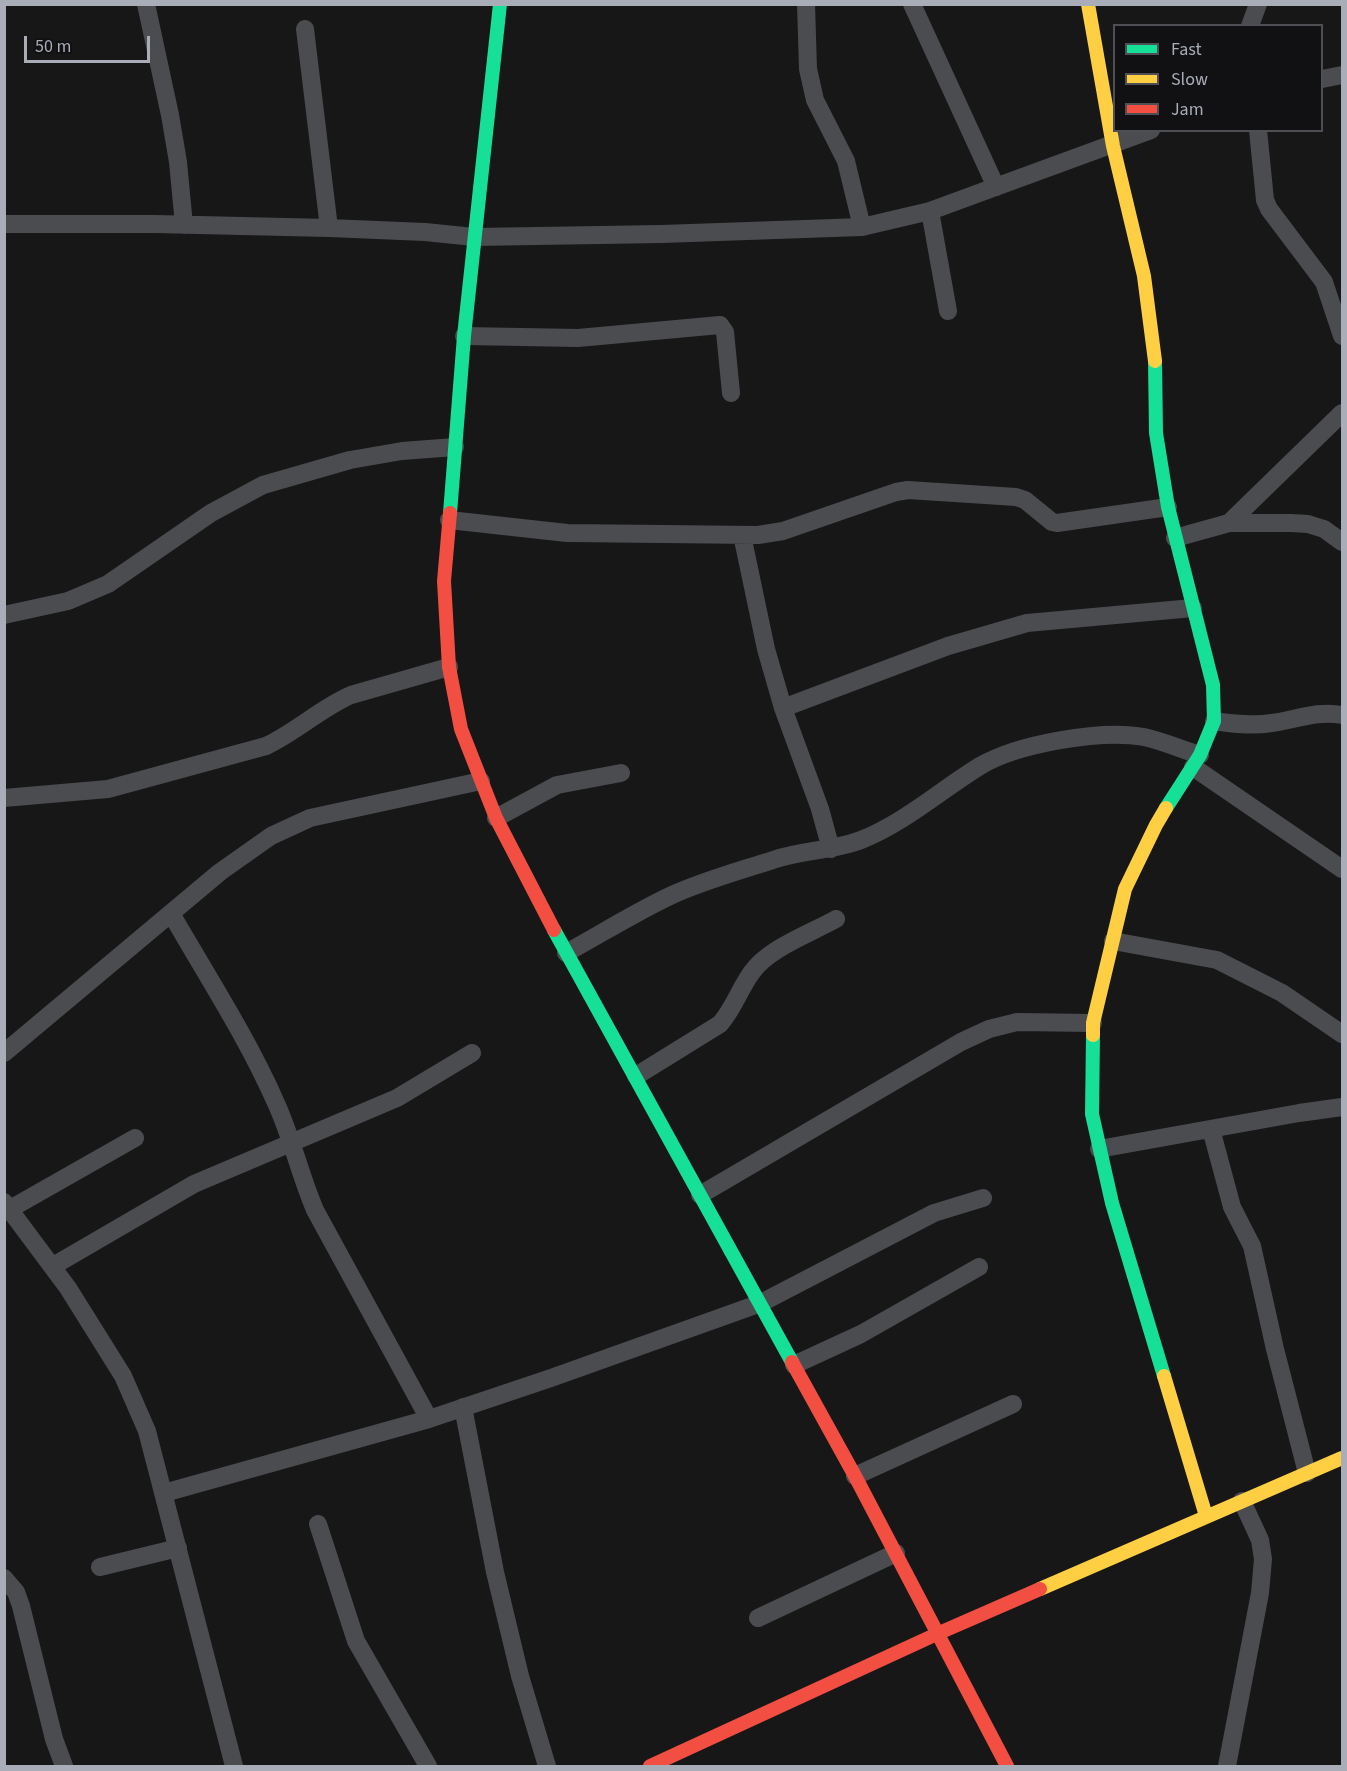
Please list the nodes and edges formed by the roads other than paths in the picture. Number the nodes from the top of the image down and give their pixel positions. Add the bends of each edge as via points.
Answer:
1 (147, 4) edge
2 (500, 4) edge
3 (806, 4) edge
4 (912, 4) edge
5 (1088, 4) edge
6 (1258, 4) edge
7 (1251, 24) edge
8 (305, 29) dead end
9 (1342, 75) edge
10 (1323, 79) edge
11 (1146, 132) edge
12 (1258, 132) edge
13 (1113, 146) junction
14 (996, 187) junction
15 (930, 211) junction
16 (4, 224) edge
17 (184, 225) junction
18 (862, 226) junction
19 (330, 228) junction
20 (474, 237) junction
21 (948, 311) dead end
22 (464, 336) junction
23 (1342, 336) edge
24 (731, 393) dead end
25 (1342, 413) edge
26 (455, 447) junction
27 (1168, 507) junction
28 (449, 520) junction
29 (1229, 523) junction
30 (742, 535) junction
31 (1175, 538) junction
32 (1342, 542) edge
33 (1193, 608) junction
34 (4, 615) edge
35 (449, 667) junction
36 (783, 708) junction
37 (1342, 715) edge
38 (1214, 721) junction
39 (1196, 761) junction
40 (621, 773) dead end
41 (481, 781) junction
42 (4, 798) edge
43 (496, 818) junction
44 (831, 849) junction
45 (1342, 869) edge
46 (172, 915) junction
47 (836, 919) dead end
48 (1113, 941) junction
49 (566, 953) junction
50 (1093, 1023) junction
51 (1342, 1034) edge
52 (4, 1053) edge
53 (472, 1053) dead end
54 (636, 1076) junction
55 (1342, 1107) edge
56 (1210, 1129) junction
57 (135, 1138) dead end
58 (291, 1141) junction
59 (1098, 1149) junction
60 (700, 1195) junction
61 (984, 1198) dead end
62 (7, 1205) edge
63 (53, 1266) junction
64 (979, 1267) dead end
65 (761, 1303) junction
66 (794, 1365) junction
67 (1013, 1404) dead end
68 (463, 1407) junction
69 (429, 1419) junction
70 (1342, 1458) edge
71 (1307, 1473) junction
72 (855, 1476) junction
73 (164, 1493) junction
74 (1242, 1502) junction
75 (1206, 1516) junction
76 (318, 1524) dead end
77 (178, 1548) junction
78 (896, 1553) junction
79 (100, 1567) dead end
80 (4, 1578) edge
81 (758, 1618) dead end
82 (939, 1633) junction
83 (64, 1767) edge
84 (234, 1767) edge
85 (428, 1767) edge
86 (547, 1767) edge
87 (650, 1767) edge
88 (1006, 1767) edge
89 (1227, 1767) edge

1 - 17 street via 178,162
2 - 20 street
3 - 18 street via 808,69 815,100 846,161
4 - 14 street
5 - 13 street
6 - 7 street
8 - 19 street
9 - 10 street
11 - 13 street
12 - 23 street via 1265,200 1324,282
13 - 14 street
13 - 27 street via 1144,276 1155,359 1156,433
14 - 15 street
15 - 18 street
15 - 21 street
16 - 17 street
17 - 19 street
18 - 20 street
19 - 20 street
20 - 22 street
22 - 24 street via 578,338 720,325 725,332
22 - 26 street
25 - 29 street
26 - 28 street
26 - 34 street via 350,460 263,486 211,513 108,584 68,601
27 - 30 street via 1057,523 1021,498 908,490 783,531
27 - 31 street
28 - 30 street via 567,533
28 - 35 street via 444,581
29 - 31 street
29 - 32 street via 1308,524 1324,529
30 - 36 street
31 - 33 street
33 - 36 street via 1027,623 948,646
33 - 38 street via 1213,685
35 - 41 street via 461,729
35 - 42 street via 351,695 266,746 108,789
36 - 44 street
37 - 38 street via 1326,712 1246,726
38 - 39 street
39 - 44 street via 1144,737 1073,738 1022,749 983,764 884,829
39 - 45 street
39 - 48 street via 1156,825 1125,889
40 - 43 street via 556,785
41 - 43 street
41 - 46 street via 310,818 271,836 220,872
43 - 49 street
44 - 49 street via 775,859 672,896
46 - 52 street
46 - 58 street via 255,1058
47 - 54 street via 763,961 720,1024
48 - 50 street
48 - 51 street via 1217,960 1282,993
49 - 54 street
50 - 59 street via 1092,1114
50 - 60 street via 1017,1022 989,1029
53 - 58 street via 397,1098
54 - 60 street
55 - 56 street
56 - 59 street
56 - 71 street via 1232,1207 1252,1246
57 - 62 street
58 - 63 street via 194,1184
58 - 69 street via 315,1210
59 - 75 street
60 - 65 street
61 - 65 street via 934,1213
62 - 63 street
63 - 73 street via 123,1376 147,1431
64 - 66 street via 879,1325
65 - 66 street
65 - 68 street
66 - 72 street
67 - 72 street
68 - 69 street
68 - 86 street via 495,1572
69 - 73 street
70 - 71 street
71 - 74 street
72 - 78 street
73 - 77 street
74 - 75 street
74 - 89 street via 1260,1540 1263,1559
75 - 82 street
76 - 85 street via 356,1641
77 - 79 street
77 - 84 street
78 - 81 street
78 - 82 street
80 - 83 street via 19,1599
82 - 87 street
82 - 88 street

